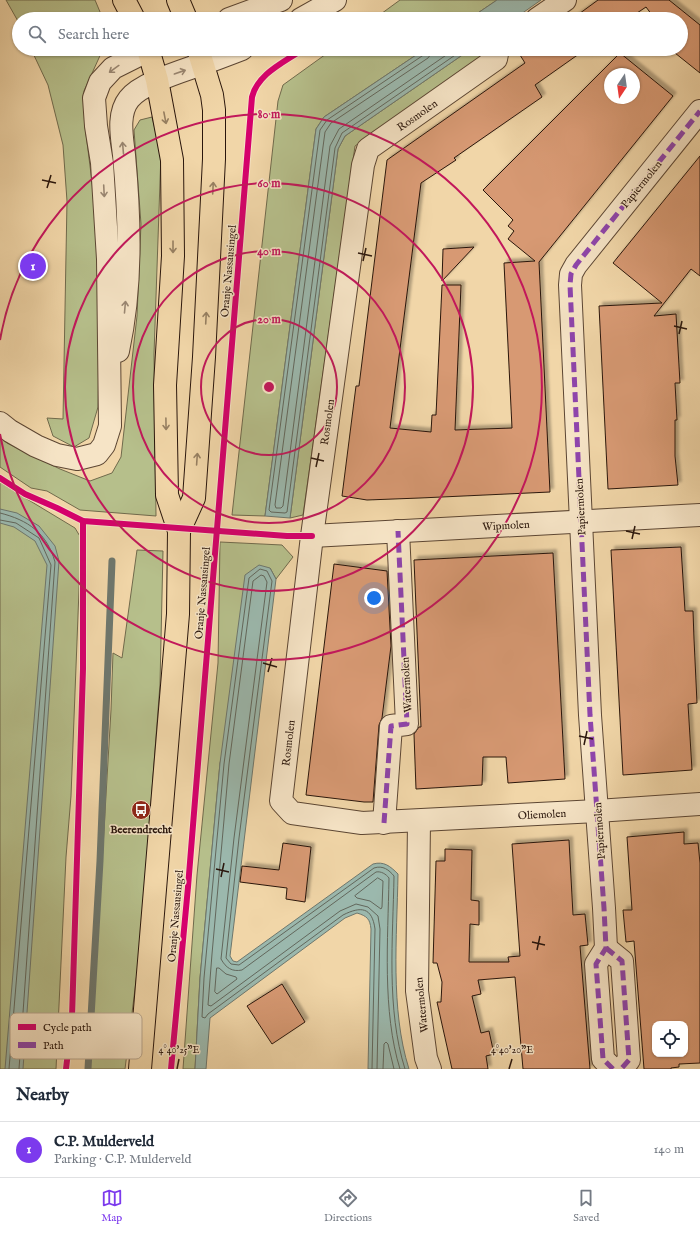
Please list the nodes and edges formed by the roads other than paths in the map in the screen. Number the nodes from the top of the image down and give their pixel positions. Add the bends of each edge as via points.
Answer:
1 (124, 0) edge
2 (178, 0) edge
3 (281, 0) edge
4 (336, 0) edge
5 (565, 0) edge
6 (130, 12) edge
7 (183, 12) edge
8 (248, 12) edge
9 (314, 12) edge
10 (547, 12) edge
11 (136, 56) edge
12 (151, 56) edge
13 (200, 56) edge
14 (497, 56) edge
15 (157, 80) junction
16 (700, 111) edge
17 (110, 387) junction
18 (0, 422) edge
19 (700, 515) edge
20 (581, 521) junction
21 (398, 531) junction
22 (312, 536) junction
23 (179, 541) junction
24 (700, 804) edge
25 (597, 811) junction
26 (419, 821) junction
27 (384, 823) junction
28 (606, 948) junction
29 (142, 1045) edge
30 (141, 1059) edge
31 (140, 1069) edge
32 (430, 1069) edge
33 (614, 1069) edge
34 (621, 1069) edge

1 - 6 main road
2 - 7 main road
3 - 8 street
4 - 9 street
5 - 10 street
11 -> 17 street via 113,68 100,82 94,98 102,163 107,252
12 - 15 main road, Oranje Nassausingel
15 -> 13 street
23 -> 13 main road, Oranje Nassausingel via 194,498 214,148 213,102
14 - 22 street, Rosmolen via 496,59 368,149 362,172
17 -> 15 street via 124,324 129,257 123,112 129,98
15 -> 23 main road, Oranje Nassausingel via 172,160 173,256 165,385 167,495
16 - 20 street, Papiermolen via 571,274
17 - 18 street via 110,426 104,445 97,454 77,459 57,455 10,431
19 - 20 street, Wipmolen
20 - 21 street, Wipmolen
20 - 25 street, Papiermolen
21 - 22 street, Wipmolen
21 - 27 street, Watermolen via 407,724 391,726
22 - 27 street, Rosmolen via 282,801 292,813 362,823
23 - 29 main road, Oranje Nassausingel via 178,621
24 - 25 street, Oliemolen
25 - 26 street, Oliemolen
25 - 28 street, Papiermolen
26 - 27 street, Oliemolen
26 - 32 street, Watermolen via 417,991 426,1058
28 - 33 street via 596,964 598,1009 603,1059
28 - 34 street via 622,961 629,1060
30 - 31 main road, Oranje Nassausingel

